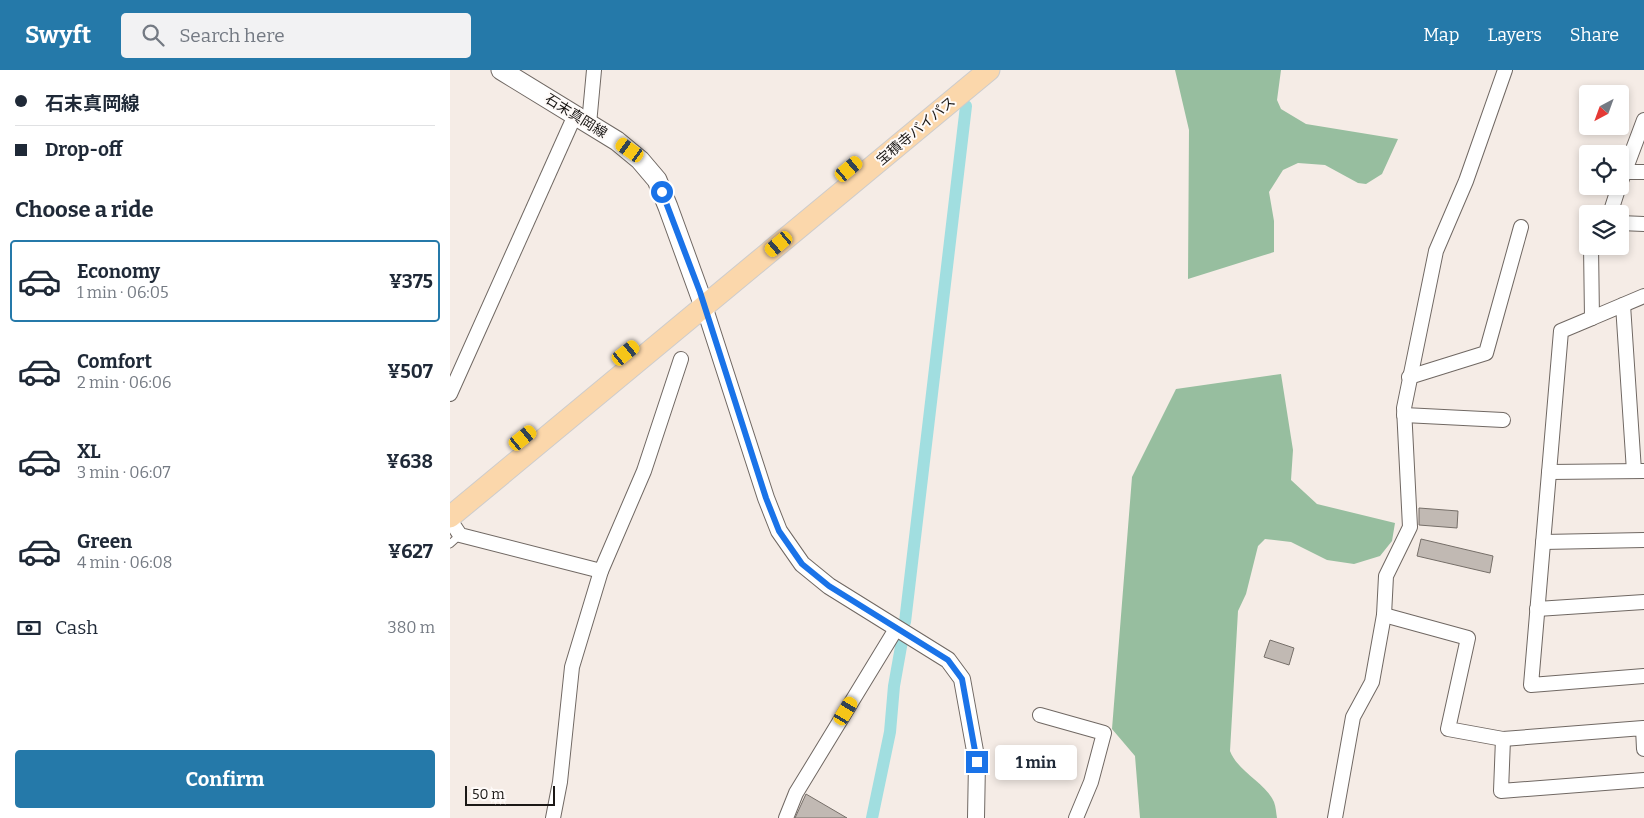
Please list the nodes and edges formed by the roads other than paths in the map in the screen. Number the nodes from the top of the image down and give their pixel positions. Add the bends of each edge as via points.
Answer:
1 (501, 70) edge
2 (594, 70) edge
3 (969, 70) edge
4 (989, 70) edge
5 (1505, 70) edge
6 (582, 120) junction
7 (1644, 120) edge
8 (1629, 160) edge
9 (1644, 172) edge
10 (1629, 178) edge
11 (1629, 223) edge
12 (1644, 224) edge
13 (1521, 226) dead end
14 (1591, 255) edge
15 (1644, 296) edge
16 (702, 299) junction
17 (1623, 305) junction
18 (1592, 318) junction
19 (681, 359) dead end
20 (1410, 377) junction
21 (450, 394) edge
22 (1404, 415) junction
23 (1503, 420) dead end
24 (1639, 471) edge
25 (1549, 472) junction
26 (450, 498) edge
27 (453, 529) edge
28 (1644, 540) edge
29 (1543, 542) junction
30 (601, 571) junction
31 (1644, 602) edge
32 (1537, 609) junction
33 (1384, 615) junction
34 (896, 629) junction
35 (1644, 676) edge
36 (1040, 715) dead end
37 (1503, 739) junction
38 (1644, 749) edge
39 (1644, 780) edge
40 (553, 818) edge
41 (786, 818) edge
42 (976, 818) edge
43 (1076, 818) edge
44 (1336, 818) edge

1 - 6 main road, 石末真岡線
2 - 6 street
3 - 16 main road, 宝積寺バイパス
4 - 16 main road, 宝積寺バイパス
5 - 20 street via 1466,181 1436,251
6 - 16 main road, 石末真岡線 via 630,150 657,180
6 - 21 street
7 - 8 street
9 - 10 street
11 - 12 street
13 - 20 street via 1486,353
14 - 18 street
15 - 17 street
16 - 26 main road, 宝積寺バイパス
16 - 27 main road, 宝積寺バイパス
16 - 34 street via 779,531 802,564 829,586
17 - 18 street
17 - 24 street
18 - 25 street via 1561,331
19 - 30 street via 644,471
20 - 22 street
22 - 23 street
22 - 33 street via 1410,527 1386,576
24 - 25 street
25 - 29 street
27 - 30 street
28 - 29 street
29 - 32 street
30 - 40 street via 572,667
31 - 32 street
32 - 35 street via 1531,685
33 - 37 street via 1468,638 1448,729
33 - 44 street via 1372,682 1353,717
34 - 41 street via 796,793
34 - 42 street via 948,660 962,679 977,762
36 - 43 street via 1104,733 1091,782
37 - 38 street via 1643,728
37 - 39 street via 1501,791

